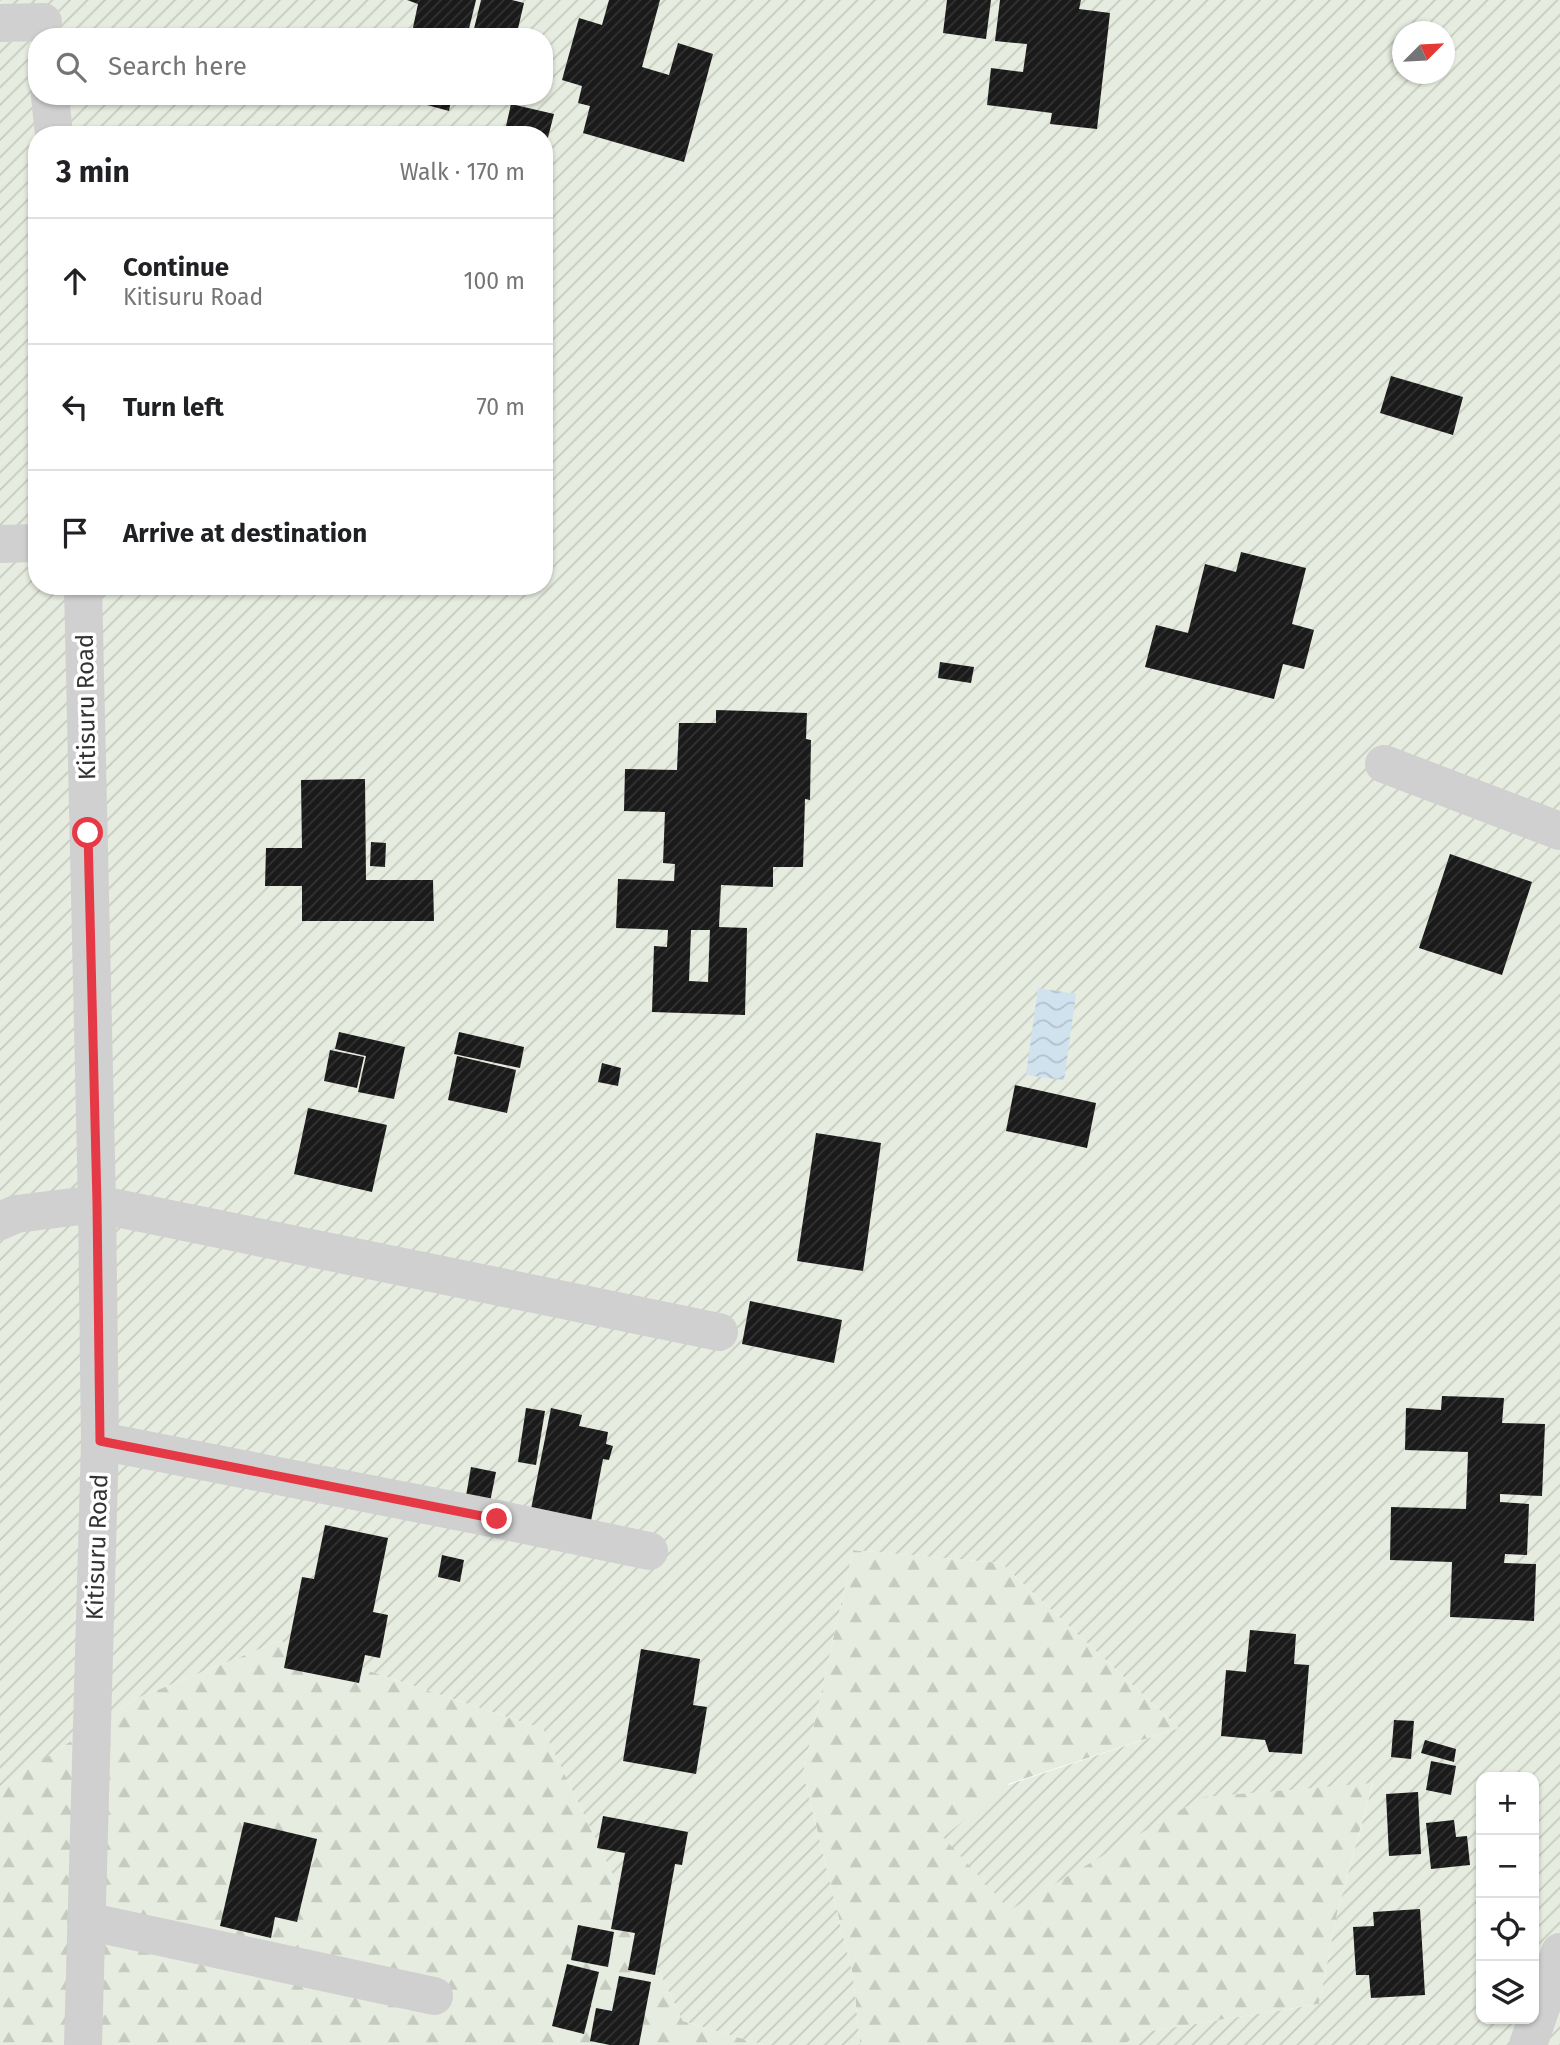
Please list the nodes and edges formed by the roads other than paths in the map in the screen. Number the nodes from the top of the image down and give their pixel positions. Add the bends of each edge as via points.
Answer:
1 (43, 20) edge
2 (0, 23) edge
3 (51, 105) edge
4 (53, 126) edge
5 (28, 543) edge
6 (0, 544) edge
7 (83, 595) edge
8 (1384, 764) dead end
9 (1560, 831) edge
10 (97, 1204) junction
11 (0, 1221) edge
12 (719, 1332) dead end
13 (100, 1441) junction
14 (649, 1551) dead end
15 (86, 1921) junction
16 (1560, 1952) edge
17 (434, 1996) dead end
18 (83, 2045) edge
19 (1528, 2045) edge

1 - 2 street
3 - 4 street
5 - 6 street
7 - 10 street, Kitisuru Road
8 - 9 street
10 - 11 street via 16,1213
10 - 12 street
10 - 13 street, Kitisuru Road
13 - 14 street
13 - 15 street, Kitisuru Road
15 - 17 street
15 - 18 street, Kitisuru Road
16 - 19 street

